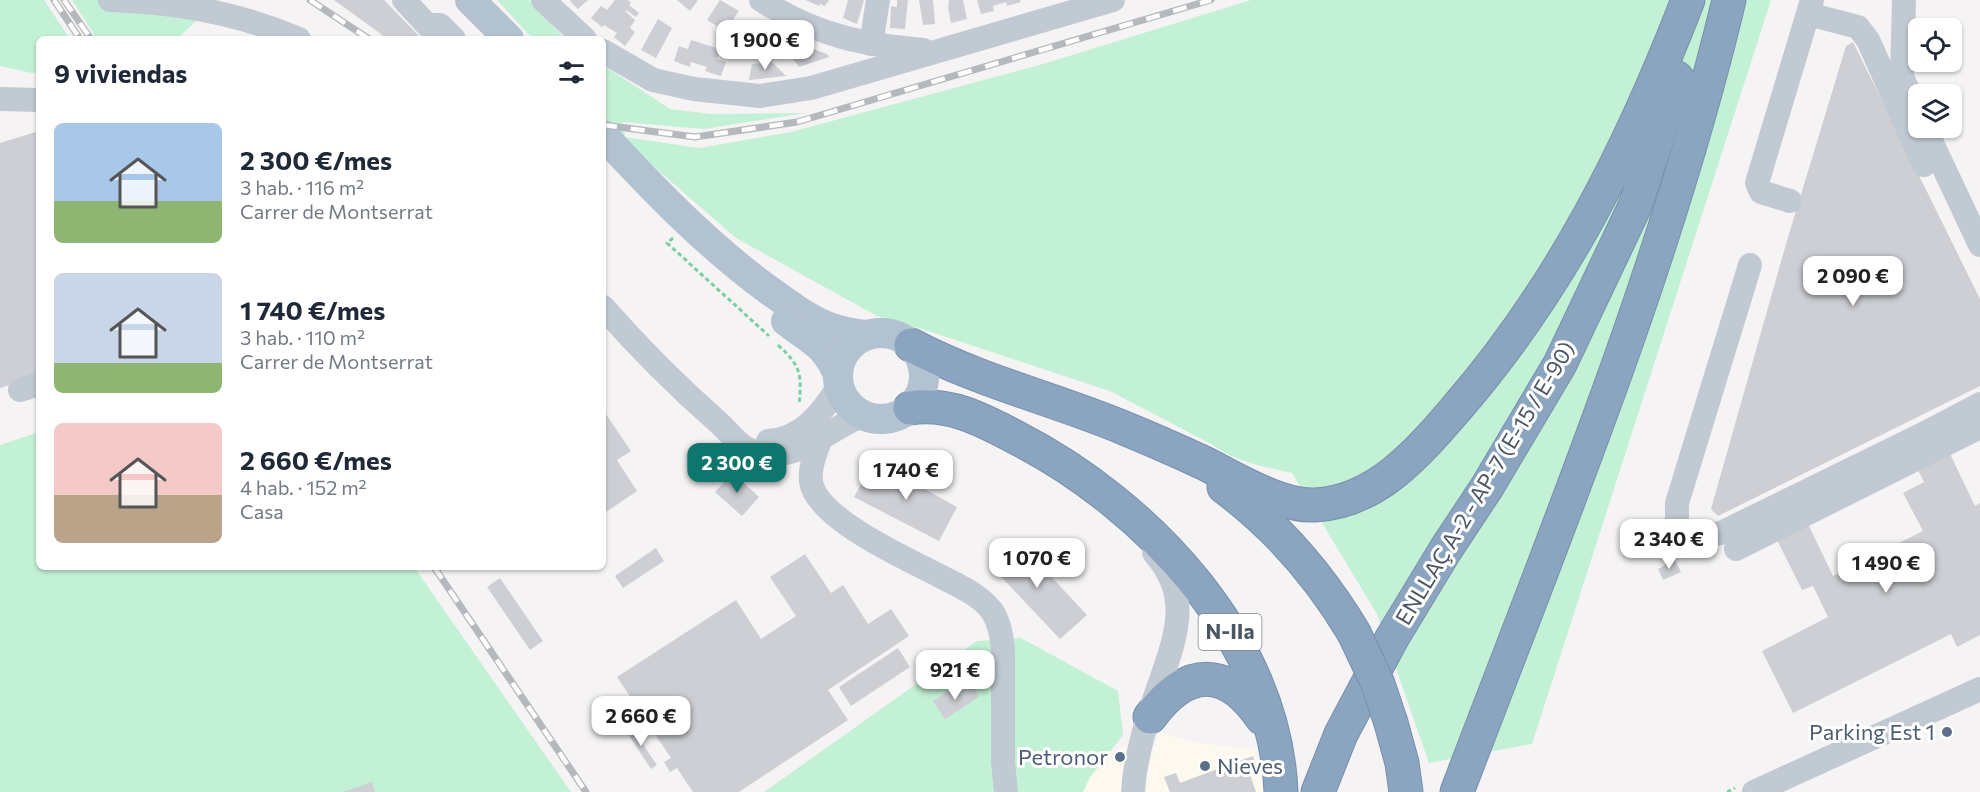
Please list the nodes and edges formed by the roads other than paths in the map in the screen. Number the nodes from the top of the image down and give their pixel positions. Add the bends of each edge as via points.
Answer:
1 (110, 0) edge
2 (404, 0) edge
3 (449, 0) edge
4 (470, 0) edge
5 (543, 0) edge
6 (761, 0) edge
7 (879, 0) edge
8 (1113, 0) edge
9 (1688, 0) edge
10 (1700, 0) edge
11 (1729, 0) edge
12 (1904, 0) edge
13 (1810, 7) edge
14 (828, 33) junction
15 (291, 36) edge
16 (451, 36) edge
17 (482, 36) edge
18 (506, 36) edge
19 (582, 36) edge
20 (871, 44) junction
21 (938, 51) junction
22 (606, 53) edge
23 (841, 79) junction
24 (1908, 90) edge
25 (0, 99) edge
26 (36, 100) edge
27 (606, 138) edge
28 (1930, 138) edge
29 (606, 165) edge
30 (1924, 165) dead end
31 (1790, 201) dead end
32 (1980, 245) edge
33 (1750, 265) dead end
34 (606, 310) edge
35 (868, 335) junction
36 (911, 345) junction
37 (839, 380) junction
38 (1980, 404) edge
39 (910, 408) junction
40 (864, 415) junction
41 (1980, 427) edge
42 (1136, 433) junction
43 (735, 437) junction
44 (821, 438) junction
45 (1118, 505) junction
46 (1736, 549) dead end
47 (1980, 689) edge
48 (1150, 717) junction
49 (1274, 736) junction
50 (1006, 792) edge
51 (1132, 792) edge
52 (1281, 792) edge
53 (1318, 792) edge
54 (1406, 792) edge
55 (1457, 792) edge
56 (1754, 792) edge

1 - 15 street via 201,8
2 - 16 street via 427,25 440,25
3 - 17 main road
4 - 18 main road
5 - 19 street
6 - 14 street via 781,14
7 - 20 street
8 - 21 street
9 - 42 highway via 1623,152 1544,293 1480,381 1426,444 1385,481 1348,499 1325,504 1314,506 1282,500
10 - 53 highway, ENLLAÇ A-2 - AP-7 (E-15 / E-90) via 1635,206 1560,364 1392,638 1341,734
11 - 55 highway via 1673,199 1620,363
12 - 24 street via 1902,77
13 - 30 street via 1858,27 1863,33
13 - 31 street via 1757,183 1761,192
14 - 20 street
14 - 23 street via 845,45 851,55
20 - 21 street
21 - 23 street
22 - 23 street via 653,80 694,89 760,96
25 - 26 street
27 - 35 main road via 688,223 752,278 813,320
28 - 32 street
29 - 37 main road via 663,223 727,278 813,340 826,352
33 - 38 street via 1677,504 1677,527 1694,536 1721,533
34 - 43 street via 654,362
35 - 36 main road via 891,334
35 - 37 main road via 850,345 840,364
36 - 39 main road via 919,354 924,377 918,399
36 - 42 highway via 965,371
37 - 40 main road via 846,400
37 - 43 street via 827,406 797,432 777,440
39 - 40 main road, N-IIa via 891,418
39 - 45 highway, N-IIa via 927,405 951,409 1003,430 1076,473
40 - 44 street
41 - 46 street
42 - 54 highway, bridge via 1245,502 1292,547 1323,586 1354,633 1378,684
43 - 44 street via 758,454 779,454
44 - 50 street via 811,464 811,483 816,496 836,518 966,590 987,604 995,616 1003,650
45 - 48 street via 1125,520 1159,558 1179,609 1176,634
45 - 49 highway, N-IIa via 1177,561 1219,614 1253,677
47 - 56 street
48 - 49 highway via 1177,689 1210,679 1244,694
48 - 51 street
49 - 52 highway, N-IIa

